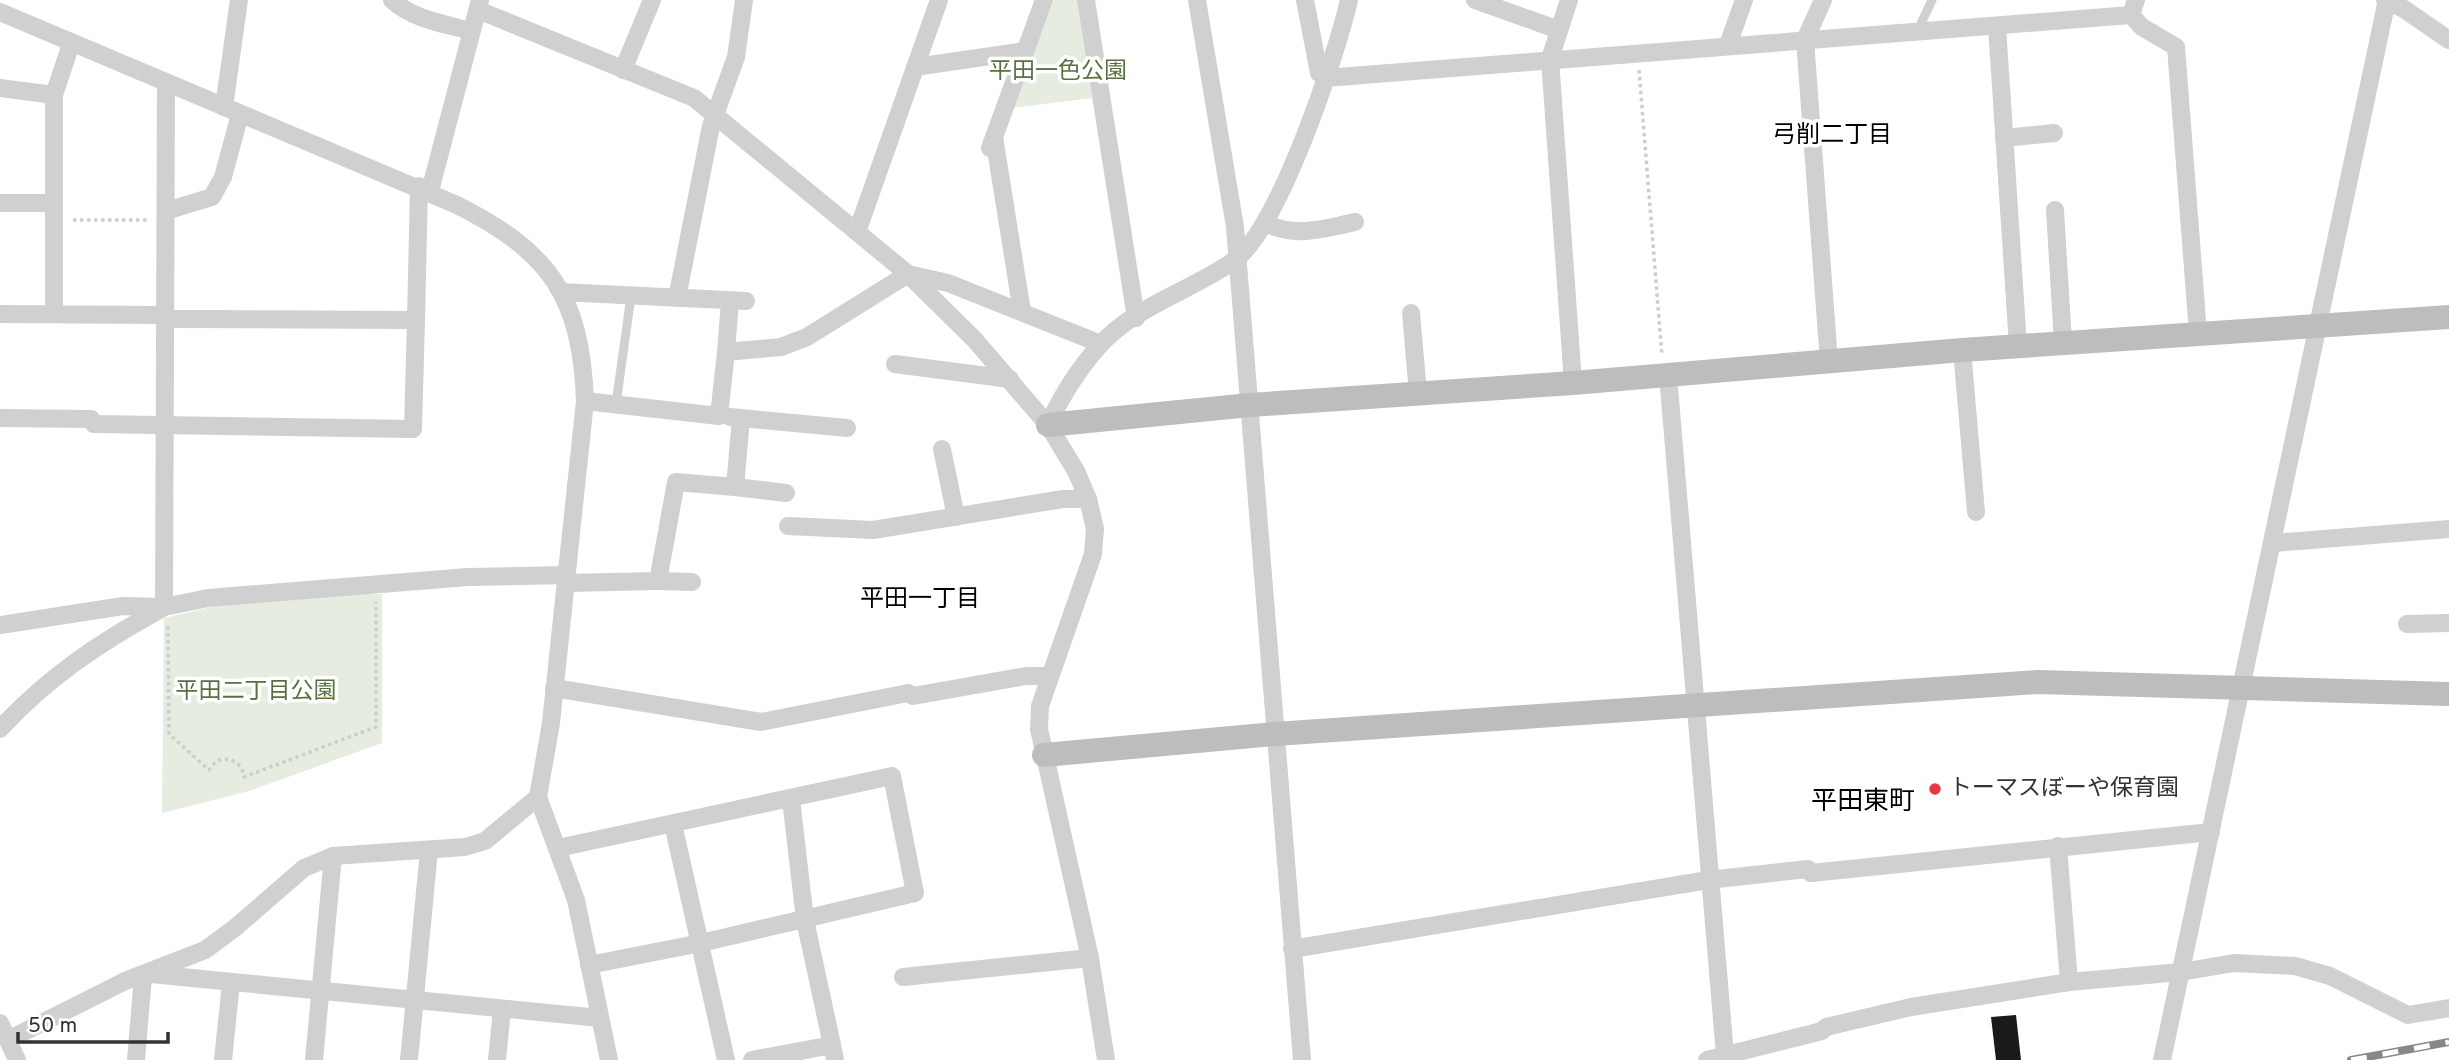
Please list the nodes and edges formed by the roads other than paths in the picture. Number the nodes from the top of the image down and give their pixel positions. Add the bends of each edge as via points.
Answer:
1 (239, 0) edge
2 (392, 0) edge
3 (652, 0) edge
4 (744, 0) edge
5 (939, 0) edge
6 (1044, 0) edge
7 (1086, 0) edge
8 (1197, 0) edge
9 (1305, 0) edge
10 (1349, 0) edge
11 (1475, 0) edge
12 (1569, 0) edge
13 (1744, 0) edge
14 (1823, 0) edge
15 (1932, 0) edge
16 (2386, 0) edge
17 (479, 5) edge
18 (2133, 7) edge
19 (0, 12) edge
20 (1997, 26) junction
21 (1559, 30) junction
22 (471, 31) junction
23 (1917, 32) junction
24 (1805, 40) junction
25 (2449, 40) edge
26 (71, 44) junction
27 (1728, 45) junction
28 (1025, 51) junction
29 (1550, 59) junction
30 (915, 67) junction
31 (623, 70) junction
32 (1325, 78) junction
33 (166, 83) junction
34 (0, 88) edge
35 (54, 95) junction
36 (232, 111) junction
37 (717, 118) junction
38 (2054, 133) dead end
39 (2004, 138) junction
40 (425, 189) junction
41 (0, 203) edge
42 (2055, 210) dead end
43 (53, 211) junction
44 (166, 216) junction
45 (1355, 222) dead end
46 (1266, 223) junction
47 (858, 232) junction
48 (1236, 259) junction
49 (908, 274) junction
50 (561, 292) junction
51 (631, 296) junction
52 (677, 298) junction
53 (1022, 312) junction
54 (1411, 313) dead end
55 (0, 314) edge
56 (54, 314) junction
57 (166, 317) junction
58 (2449, 317) edge
59 (1136, 318) junction
60 (416, 320) junction
61 (2318, 327) junction
62 (2198, 332) junction
63 (2063, 342) junction
64 (1101, 344) junction
65 (2018, 346) junction
66 (1962, 350) junction
67 (726, 352) junction
68 (1829, 362) junction
69 (895, 364) dead end
70 (1666, 375) junction
71 (1010, 379) junction
72 (1573, 383) junction
73 (1418, 393) junction
74 (585, 401) junction
75 (616, 404) junction
76 (1250, 405) junction
77 (719, 416) junction
78 (0, 418) edge
79 (741, 418) junction
80 (164, 424) junction
81 (1048, 425) junction
82 (847, 428) dead end
83 (942, 449) dead end
84 (735, 487) junction
85 (786, 493) dead end
86 (1088, 499) junction
87 (1976, 512) dead end
88 (956, 517) junction
89 (788, 526) dead end
90 (2449, 529) edge
91 (2274, 543) junction
92 (567, 579) junction
93 (658, 581) junction
94 (692, 582) dead end
95 (166, 606) junction
96 (2449, 623) edge
97 (2407, 624) dead end
98 (0, 625) edge
99 (1050, 676) junction
100 (554, 688) junction
101 (2242, 688) junction
102 (2449, 694) edge
103 (1696, 706) junction
104 (0, 729) edge
105 (1275, 734) junction
106 (1044, 755) junction
107 (538, 797) junction
108 (791, 799) junction
109 (673, 824) junction
110 (2211, 832) junction
111 (2058, 846) junction
112 (558, 848) junction
113 (429, 850) junction
114 (333, 856) junction
115 (1708, 880) junction
116 (805, 920) junction
117 (701, 943) junction
118 (1292, 949) junction
119 (1090, 958) junction
120 (589, 965) junction
121 (2181, 972) junction
122 (146, 975) junction
123 (903, 977) dead end
124 (2069, 982) junction
125 (230, 983) junction
126 (320, 992) junction
127 (414, 1000) junction
128 (2449, 1008) edge
129 (502, 1009) junction
130 (600, 1018) junction
131 (0, 1023) edge
132 (8, 1040) junction
133 (833, 1052) edge
134 (1716, 1058) edge
135 (17, 1060) edge
136 (136, 1060) edge
137 (223, 1060) edge
138 (314, 1060) edge
139 (408, 1060) edge
140 (497, 1060) edge
141 (609, 1060) edge
142 (726, 1060) edge
143 (752, 1060) edge
144 (1107, 1060) edge
145 (1302, 1060) edge
146 (2162, 1060) edge

1 - 36 street
2 - 22 street via 433,21
3 - 31 street
4 - 37 street via 736,57
5 - 30 street
6 - 28 street
7 - 59 street
8 - 48 street via 1236,227
9 - 32 street via 1319,73
10 - 32 street
11 - 21 street
12 - 21 street
13 - 27 street
14 - 24 street
15 - 23 lane
16 - 25 street
16 - 61 street
17 - 22 street
17 - 31 street
18 - 20 street
18 - 62 street via 2142,27 2176,47
19 - 26 street
20 - 23 street
20 - 39 street
21 - 29 street
22 - 40 street
23 - 24 street
24 - 27 street
24 - 68 street
26 - 33 street
26 - 35 street
27 - 29 street
28 - 30 street
28 - 53 street via 991,144
29 - 32 street
29 - 72 street
30 - 47 street
31 - 37 street via 694,98
32 - 46 street
33 - 36 street
33 - 44 street
34 - 35 street
35 - 43 street
36 - 40 street
36 - 44 street via 223,177 212,197
37 - 47 street
37 - 52 street via 705,153
38 - 39 street
39 - 65 street
40 - 50 street via 511,235 539,260
40 - 60 street
41 - 43 street
42 - 63 street
43 - 56 street
44 - 57 street
45 - 46 street via 1283,232
46 - 48 street
47 - 49 street
48 - 59 street
48 - 76 street
49 - 53 street via 948,283
49 - 67 street via 807,337 781,347
49 - 71 street
50 - 51 street
50 - 74 street via 584,362
51 - 52 street
51 - 75 lane
52 - 67 street via 738,301
53 - 64 street
54 - 73 street
55 - 56 street
56 - 57 street
57 - 60 street
57 - 80 street
58 - 61 street
59 - 64 street
60 - 80 street via 413,429
61 - 62 street
61 - 91 street
62 - 63 street
63 - 65 street
64 - 81 street
65 - 66 street
66 - 68 street
66 - 87 street
67 - 77 street
68 - 70 street
69 - 71 street
70 - 72 street
70 - 103 street
71 - 81 street
72 - 73 street
73 - 76 street
74 - 75 street
74 - 92 street
75 - 77 street
76 - 81 street
76 - 105 street
77 - 79 street
78 - 80 street
79 - 82 street
79 - 84 street
80 - 95 street
81 - 86 street
83 - 88 street
84 - 85 street
84 - 93 street via 676,482
86 - 88 street
86 - 99 street via 1095,529 1093,554
88 - 89 street via 873,530
90 - 91 street
91 - 101 street
92 - 93 street
92 - 95 street via 468,577 208,598
92 - 100 street
93 - 94 street
95 - 98 street via 124,606
95 - 104 street via 85,653
96 - 97 street
99 - 100 street via 913,696 908,693 761,722
99 - 106 street via 1040,706
100 - 107 street
101 - 102 street
101 - 103 street via 2037,682
101 - 110 street
103 - 105 street
103 - 115 street
105 - 106 street
105 - 118 street
106 - 119 street
107 - 112 street
107 - 113 street via 485,841
108 - 109 street
108 - 116 street
108 - 116 street via 892,776 915,893
109 - 112 street
109 - 117 street
110 - 111 street
110 - 121 street
111 - 115 street
111 - 124 street
112 - 120 street via 576,900
113 - 114 street
113 - 127 street
114 - 122 street via 304,868 205,950
114 - 126 street
115 - 118 street
115 - 134 street
116 - 117 street
116 - 133 street
117 - 120 street
117 - 142 street
118 - 145 street
119 - 123 street
119 - 144 street
120 - 130 street
121 - 124 street
121 - 128 street via 2234,963 2295,966 2330,976 2408,1015
121 - 146 street
122 - 125 street
122 - 132 street via 125,981
122 - 136 street
124 - 134 street via 1911,1007
125 - 126 street
125 - 137 street
126 - 127 street
126 - 138 street
127 - 129 street
127 - 139 street
129 - 130 street
129 - 140 street
130 - 141 street
131 - 132 street
132 - 135 street
133 - 143 street

